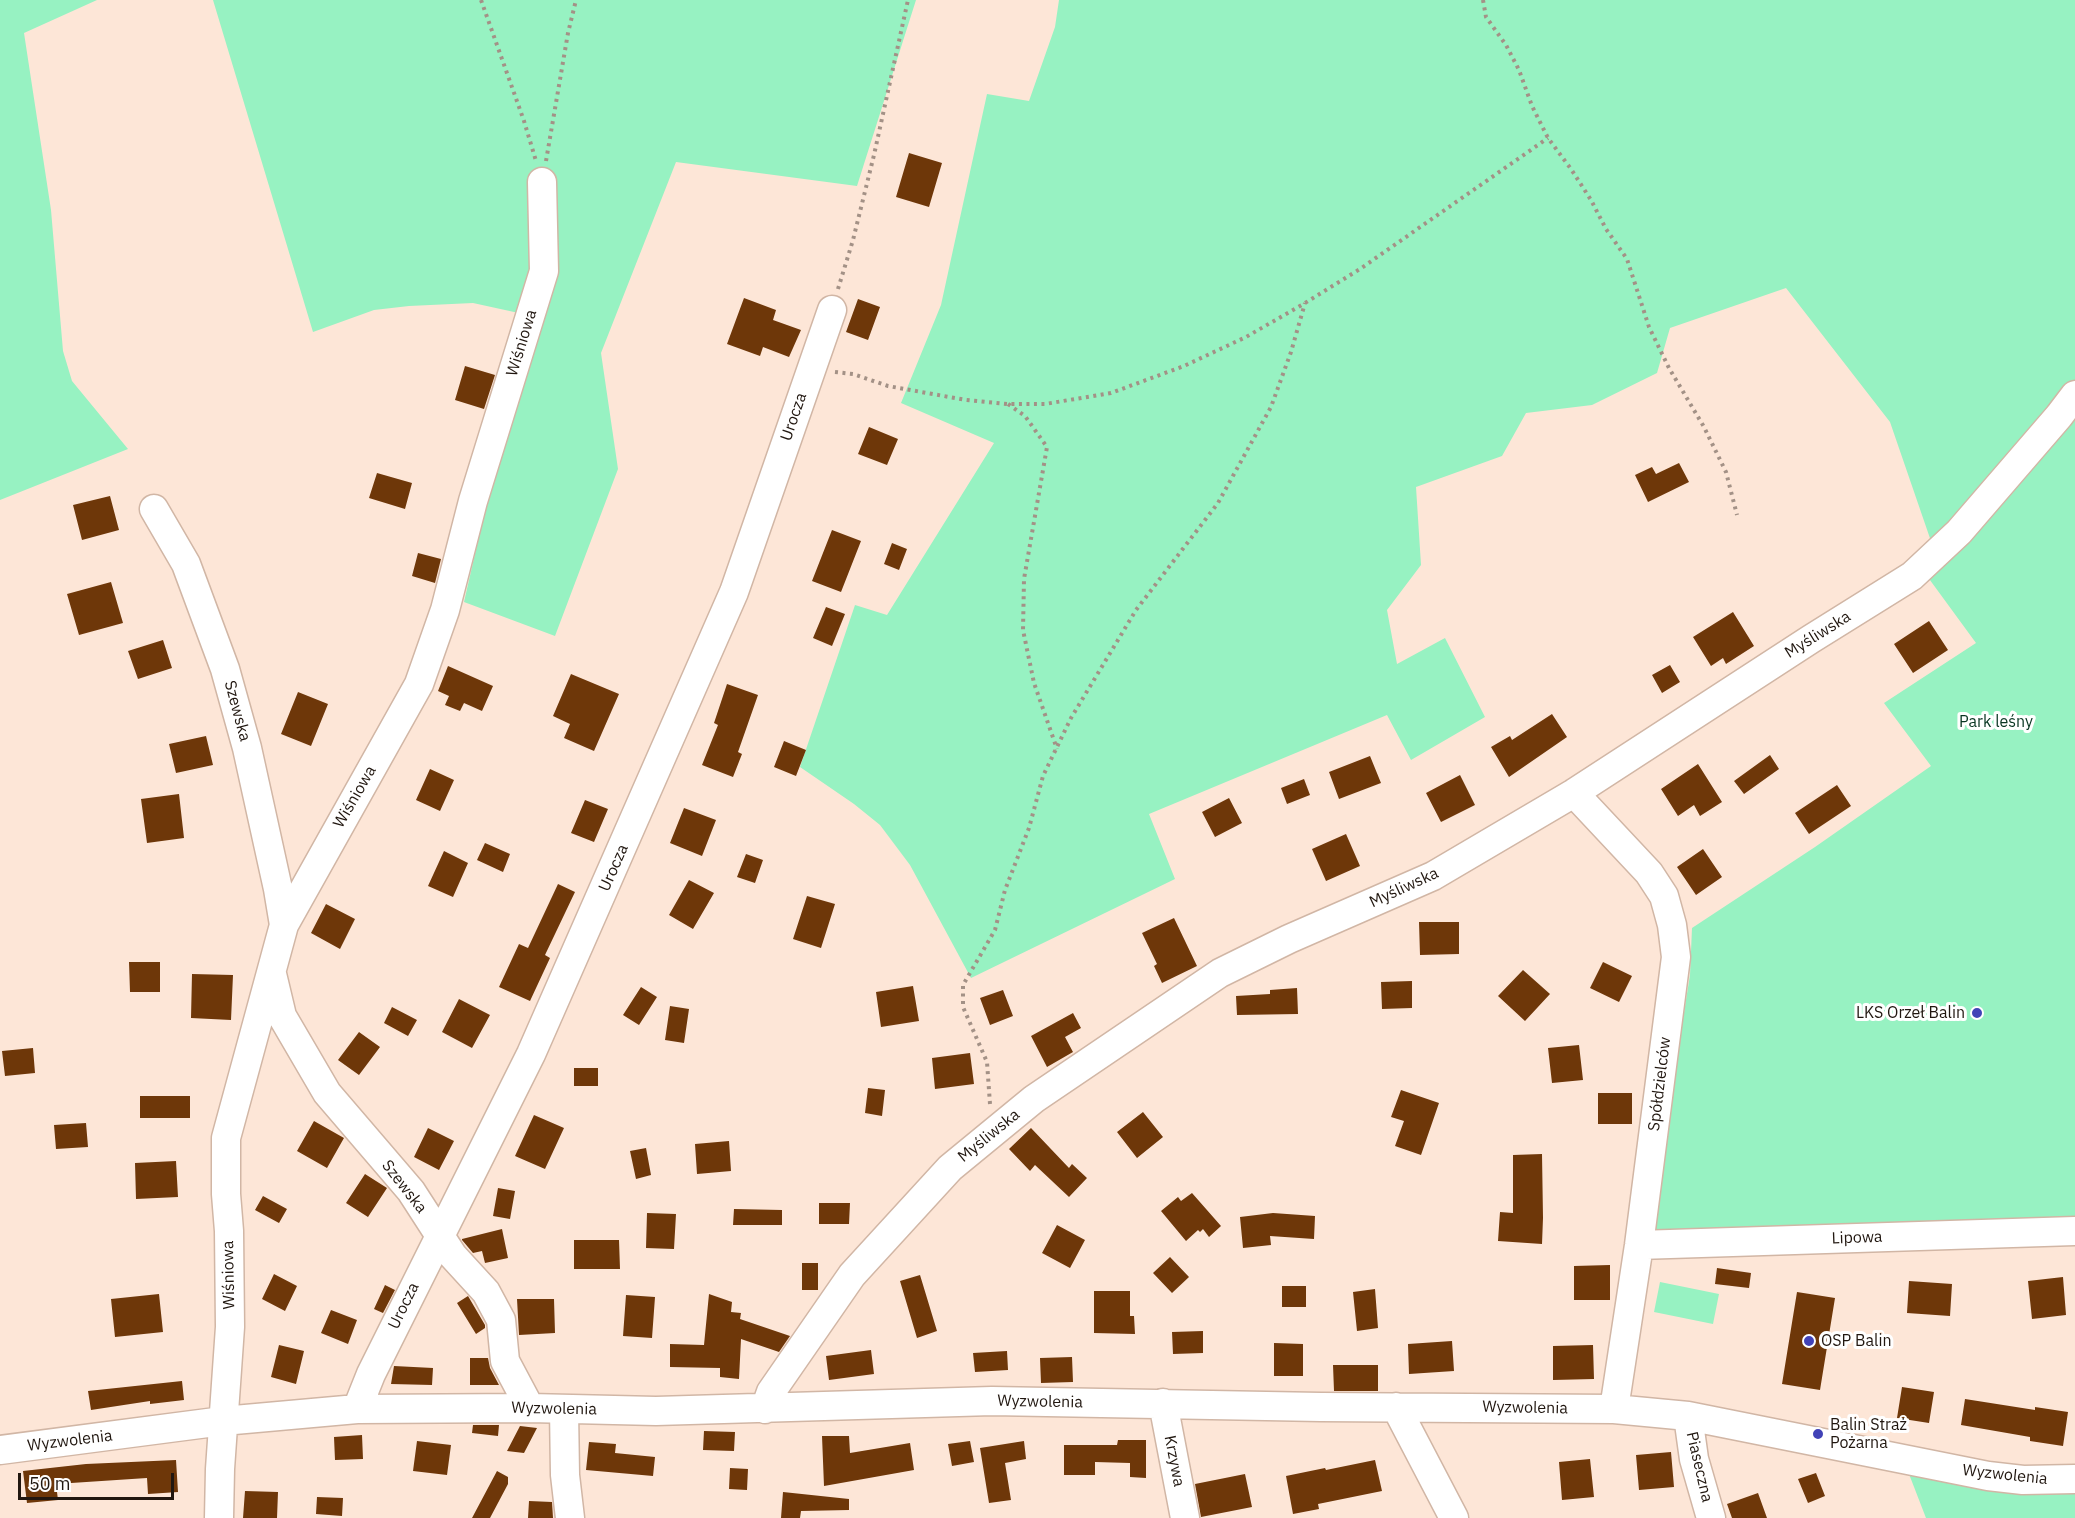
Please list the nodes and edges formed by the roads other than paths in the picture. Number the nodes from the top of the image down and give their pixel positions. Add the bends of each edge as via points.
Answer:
1 (542, 182) road end
2 (832, 310) road end
3 (2075, 395) edge
4 (154, 509) dead end
5 (1574, 793) junction
6 (284, 925) junction
7 (272, 969) junction
8 (2075, 1231) edge
9 (440, 1235) junction
10 (1639, 1245) junction
11 (1163, 1403) junction
12 (1396, 1407) junction
13 (530, 1408) junction
14 (357, 1409) junction
15 (564, 1409) junction
16 (765, 1409) junction
17 (1614, 1409) junction
18 (1688, 1416) junction
19 (223, 1421) junction
20 (0, 1450) edge
21 (2075, 1479) edge
22 (219, 1518) edge
23 (570, 1518) edge
24 (1185, 1518) edge
25 (1454, 1518) edge
26 (1711, 1518) edge

1 - 6 street, Wiśniowa via 544,271 473,501 445,610 419,684
2 - 9 street, Urocza via 734,592 531,1054
3 - 5 street, Myśliwska via 1959,532 1912,576
4 - 6 street, Szewska via 186,564 225,669 247,748
5 - 10 street, Spółdzielców via 1649,873 1664,897 1672,925 1676,957
5 - 16 street, Myśliwska via 1433,876 1220,973 1034,1099 950,1168 852,1275 771,1392
6 - 7 street, Wiśniowa
7 - 9 street, Szewska via 282,1016 327,1093 411,1191
7 - 19 street, Wiśniowa via 226,1138 230,1327
8 - 10 street, Lipowa
9 - 13 street, Szewska via 453,1256 486,1292 501,1320 506,1361
9 - 14 street, Urocza
10 - 17 street, Spółdzielców
11 - 12 street, Wyzwolenia
11 - 16 street, Wyzwolenia via 992,1401
11 - 24 street, Krzywa
12 - 17 street, Wyzwolenia
12 - 25 street
13 - 14 street, Wyzwolenia
13 - 15 street, Wyzwolenia
14 - 19 street, Wyzwolenia
15 - 16 street, Wyzwolenia
15 - 23 street
17 - 18 street, Wyzwolenia
18 - 21 street, Wyzwolenia via 1988,1476
18 - 26 street, Piaseczna
19 - 20 street, Wyzwolenia
19 - 22 street, Wiśniowa

